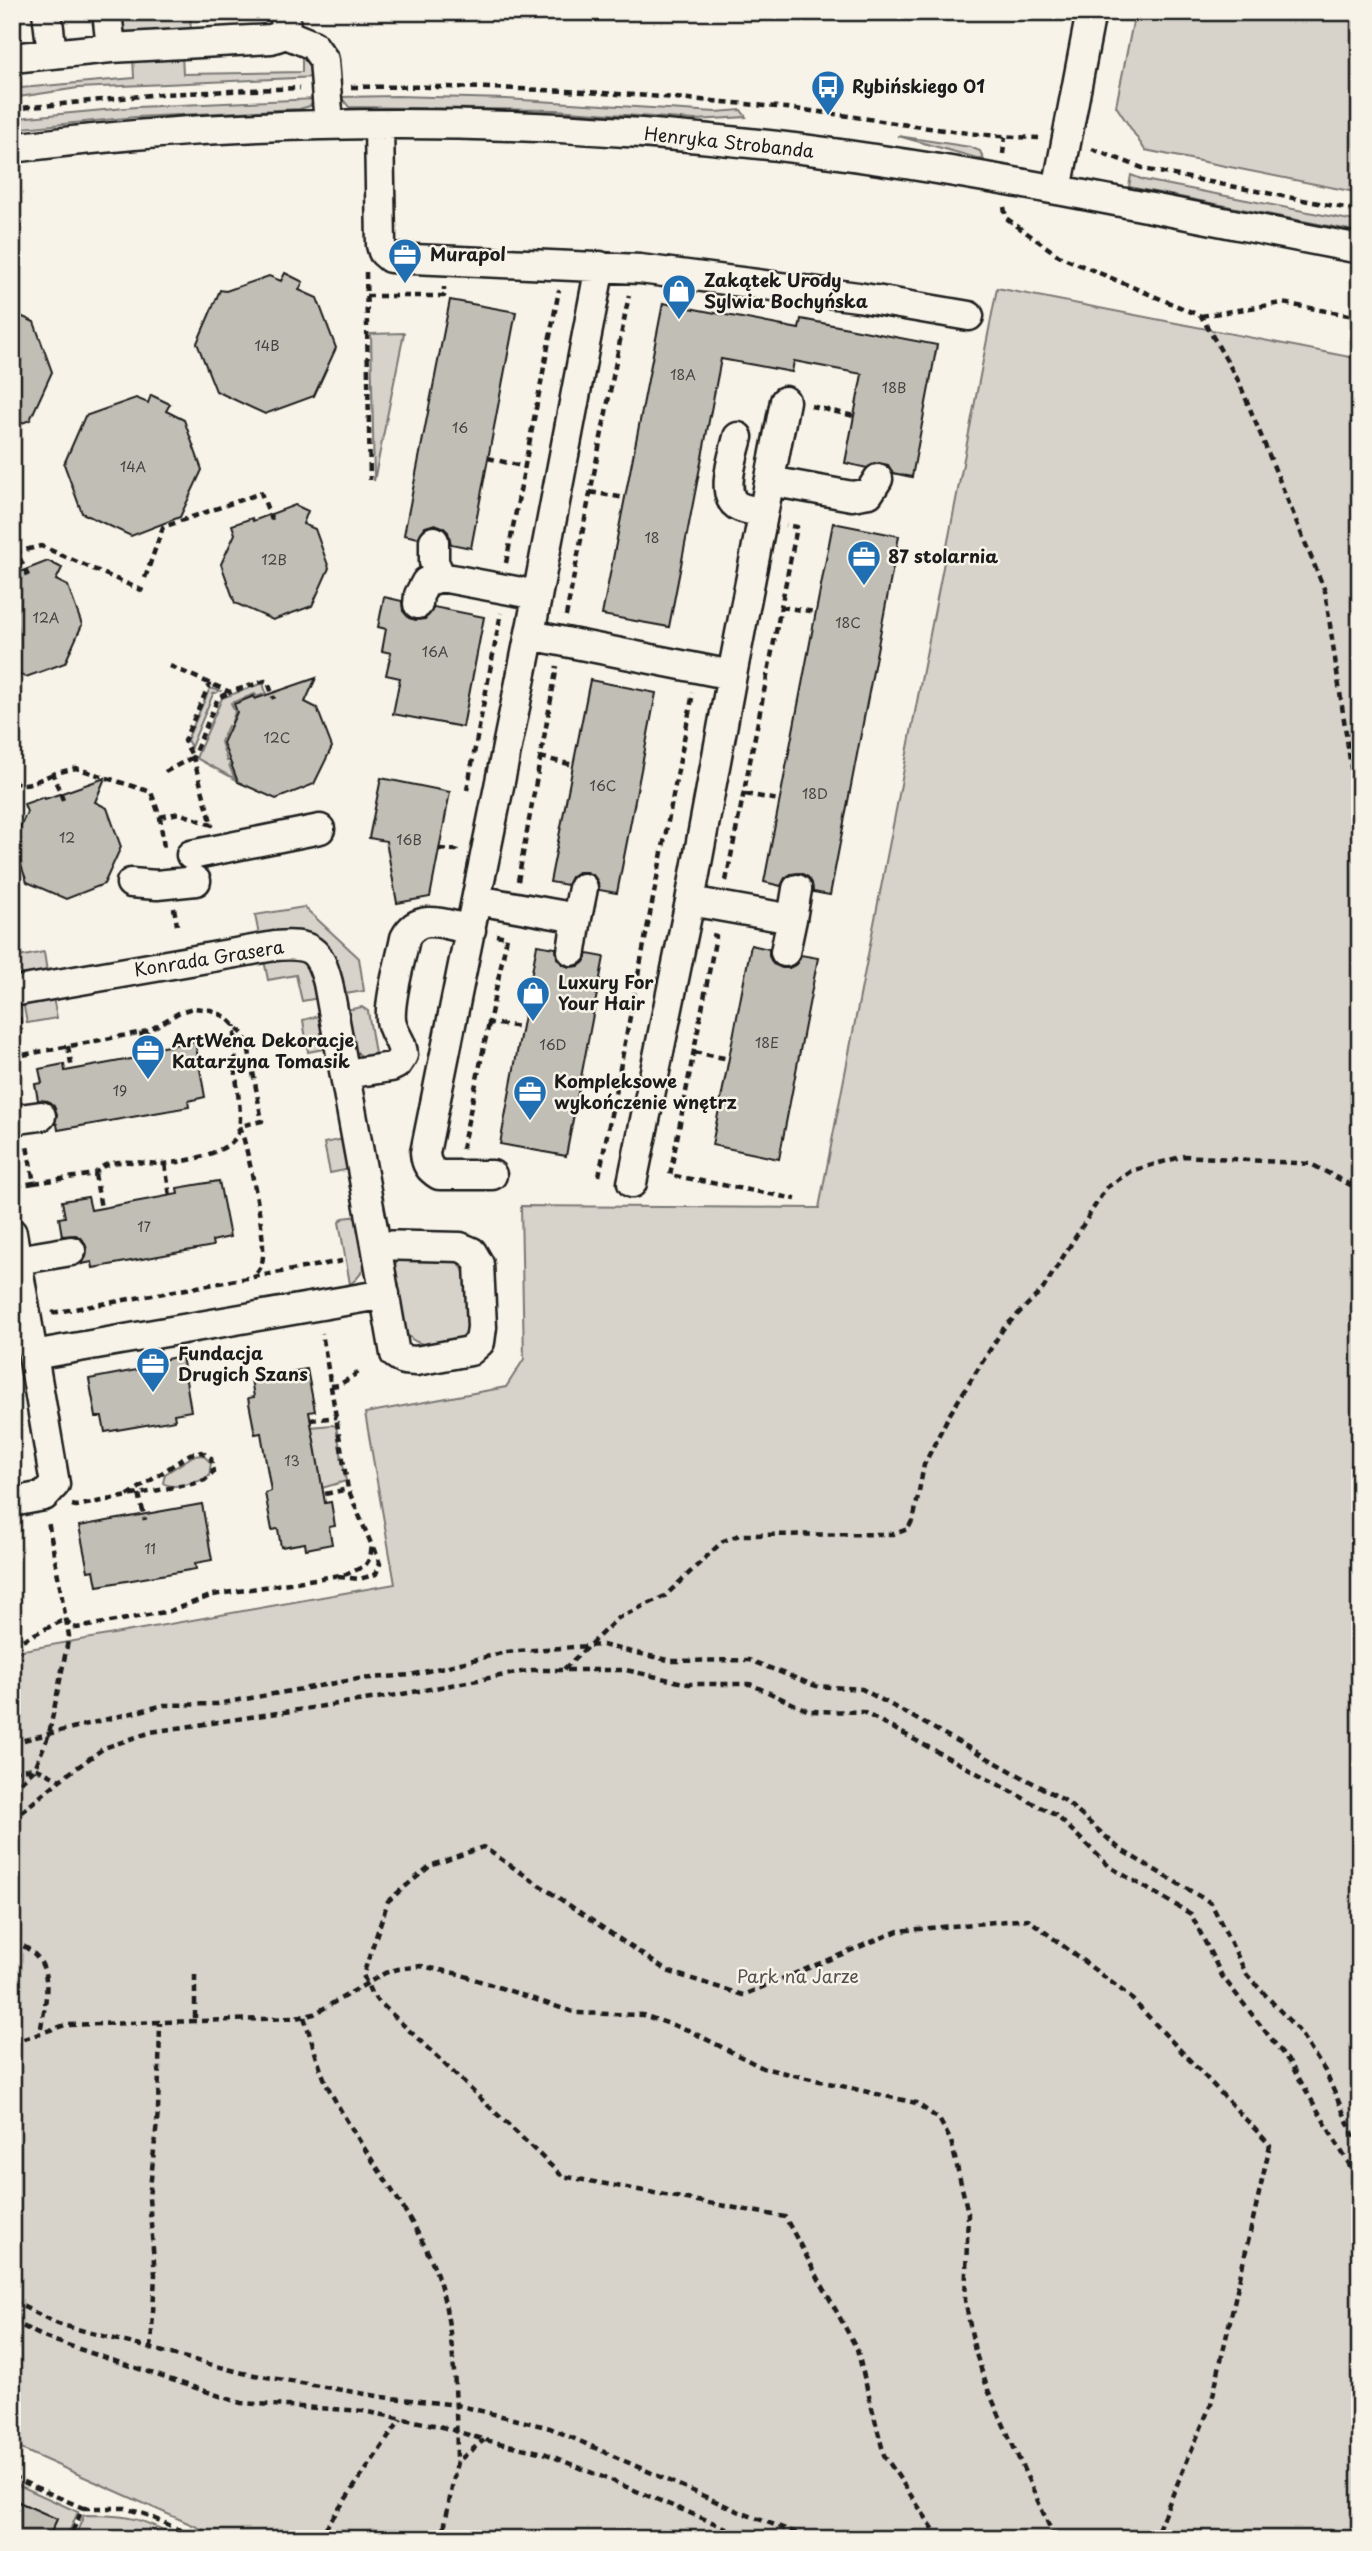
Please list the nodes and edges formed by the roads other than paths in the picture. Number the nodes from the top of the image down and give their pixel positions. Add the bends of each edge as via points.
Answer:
1 (47, 12) edge
2 (107, 12) edge
3 (1091, 12) edge
4 (286, 23) edge
5 (111, 48) junction
6 (52, 53) junction
7 (12, 58) edge
8 (329, 125) junction
9 (379, 125) junction
10 (91, 138) junction
11 (12, 148) edge
12 (12, 158) edge
13 (1057, 190) junction
14 (1360, 249) edge
15 (600, 266) junction
16 (969, 316) dead end
17 (785, 401) road end
18 (738, 437) dead end
19 (878, 479) dead end
20 (770, 481) junction
21 (762, 516) junction
22 (434, 541) dead end
23 (441, 577) junction
24 (539, 586) junction
25 (418, 604) dead end
26 (530, 635) junction
27 (732, 675) junction
28 (320, 829) dead end
29 (131, 883) dead end
30 (583, 887) dead end
31 (479, 888) junction
32 (692, 888) junction
33 (797, 889) dead end
34 (577, 918) junction
35 (792, 919) junction
36 (471, 930) junction
37 (572, 951) dead end
38 (785, 952) dead end
39 (12, 992) edge
40 (346, 1074) junction
41 (41, 1116) dead end
42 (12, 1120) edge
43 (492, 1175) dead end
44 (632, 1184) dead end
45 (16, 1234) edge
46 (376, 1245) junction
47 (71, 1251) dead end
48 (385, 1294) junction
49 (33, 1354) junction
50 (12, 1502) edge

1 - 6 street
2 - 5 street
3 - 13 street
4 - 5 street via 271,39
4 - 8 street via 324,60
5 - 6 street
6 - 7 street
8 - 9 street, Henryka Strobanda
8 - 10 street, Henryka Strobanda
9 - 13 street, Henryka Strobanda via 676,136 805,150
9 - 15 street via 381,245 386,256
10 - 11 street, Henryka Strobanda
10 - 12 street, Henryka Strobanda
13 - 14 street, Henryka Strobanda
15 - 16 street via 859,297
15 - 24 street
17 - 20 street
18 - 21 street via 728,482 730,496 740,507
19 - 20 street via 869,493 852,496
20 - 21 street
21 - 27 street
22 - 23 street via 434,562
23 - 24 street
23 - 25 street via 426,582
24 - 26 street
26 - 27 street
26 - 31 street
27 - 32 street
28 - 29 street via 157,885
30 - 34 street
31 - 34 street
31 - 36 street
32 - 35 street
32 - 44 street
33 - 35 street
34 - 37 street
35 - 38 street
36 - 40 street via 425,921 409,930 390,1012 403,1055 397,1065
36 - 43 street via 425,1153 426,1164 439,1175
39 - 40 street, Konrada Grasera via 275,946 302,946 323,962
40 - 46 street, Konrada Grasera
41 - 42 street
45 - 47 street
45 - 49 street
46 - 48 street, Konrada Grasera
46 - 48 street, Konrada Grasera via 460,1247 472,1252 479,1264 480,1342 470,1351 404,1360 396,1354
48 - 49 street
49 - 50 street via 55,1483 44,1496

